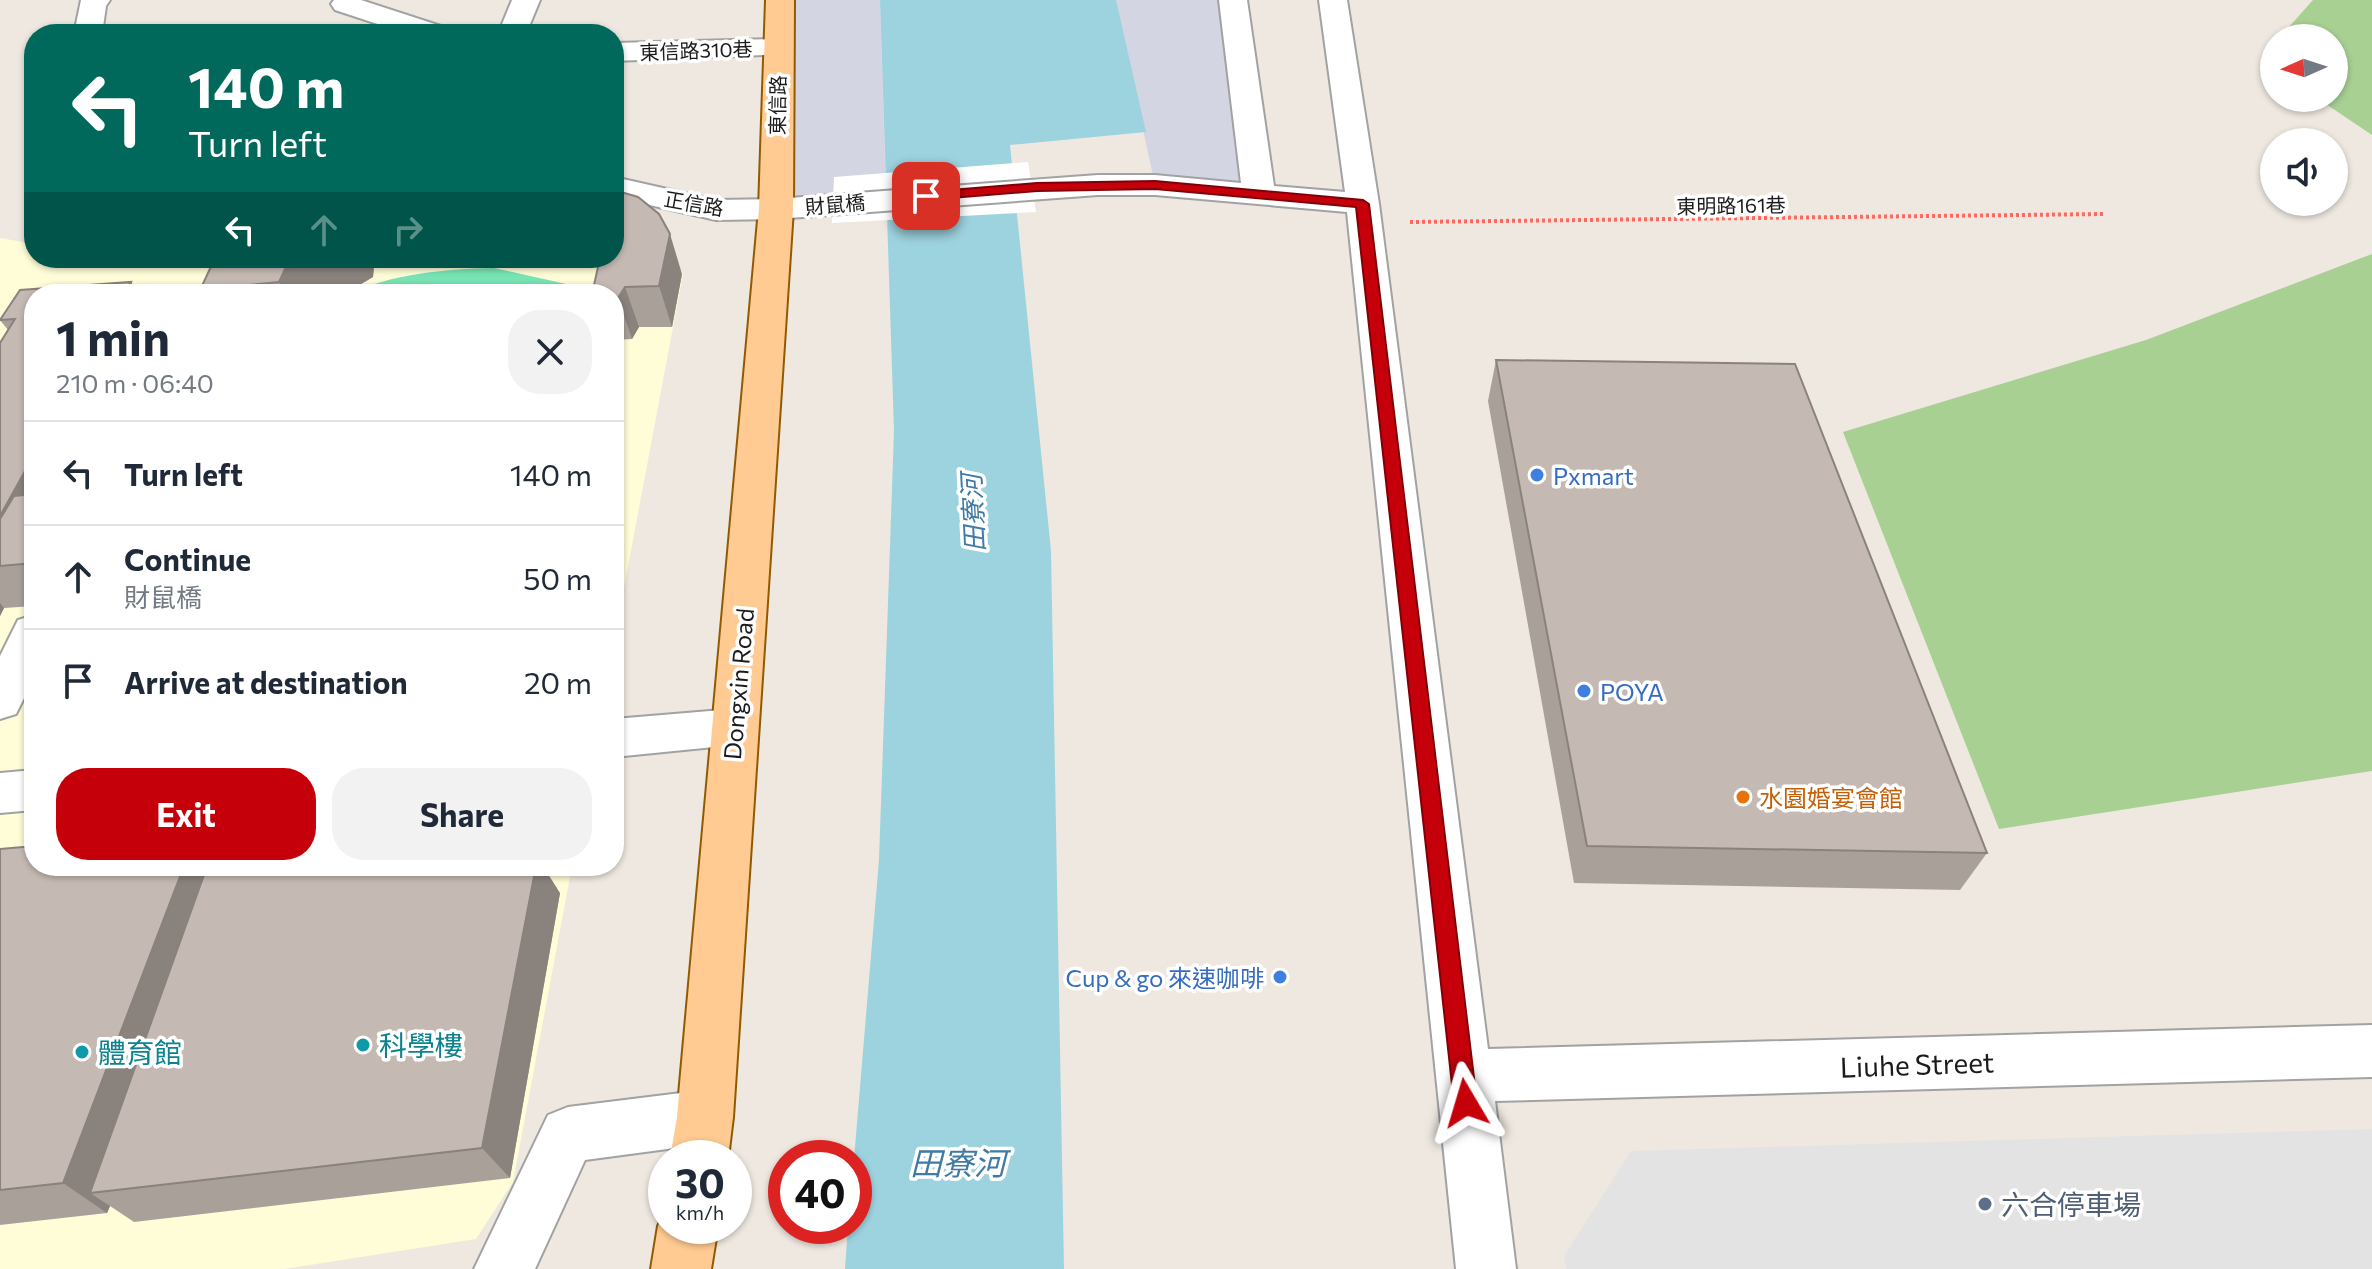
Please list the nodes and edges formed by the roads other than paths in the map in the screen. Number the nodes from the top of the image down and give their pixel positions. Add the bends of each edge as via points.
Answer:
1 (96, 0) edge
2 (526, 0) edge
3 (780, 0) edge
4 (1233, 0) edge
5 (1333, 0) edge
6 (345, 4) dead end
7 (89, 24) edge
8 (406, 24) edge
9 (516, 24) edge
10 (778, 48) junction
11 (624, 52) edge
12 (624, 189) edge
13 (1259, 196) junction
14 (1363, 204) junction
15 (776, 209) junction
16 (24, 652) edge
17 (0, 701) edge
18 (734, 727) junction
19 (624, 737) edge
20 (24, 791) edge
21 (0, 793) edge
22 (2372, 1051) edge
23 (1462, 1076) junction
24 (702, 1138) edge
25 (685, 1244) edge
26 (504, 1269) edge
27 (681, 1269) edge
28 (1486, 1269) edge

1 - 7 street
2 - 9 street
3 - 10 main road, 東信路
4 - 13 street
5 - 14 street
6 - 8 street
10 - 11 street, 東信路310巷
10 - 15 main road, 東信路
12 - 15 street, 正信路 via 716,210
13 - 14 street, 財鼠橋
13 - 15 street, 財鼠橋 via 1155,185 1037,187
14 - 23 street
15 - 18 main road, Dongxin Road
16 - 17 street
18 - 19 street
18 - 24 main road, Dongxin Road
20 - 21 street
22 - 23 street, Liuhe Street
23 - 28 street
24 - 26 street via 568,1135
25 - 27 main road

